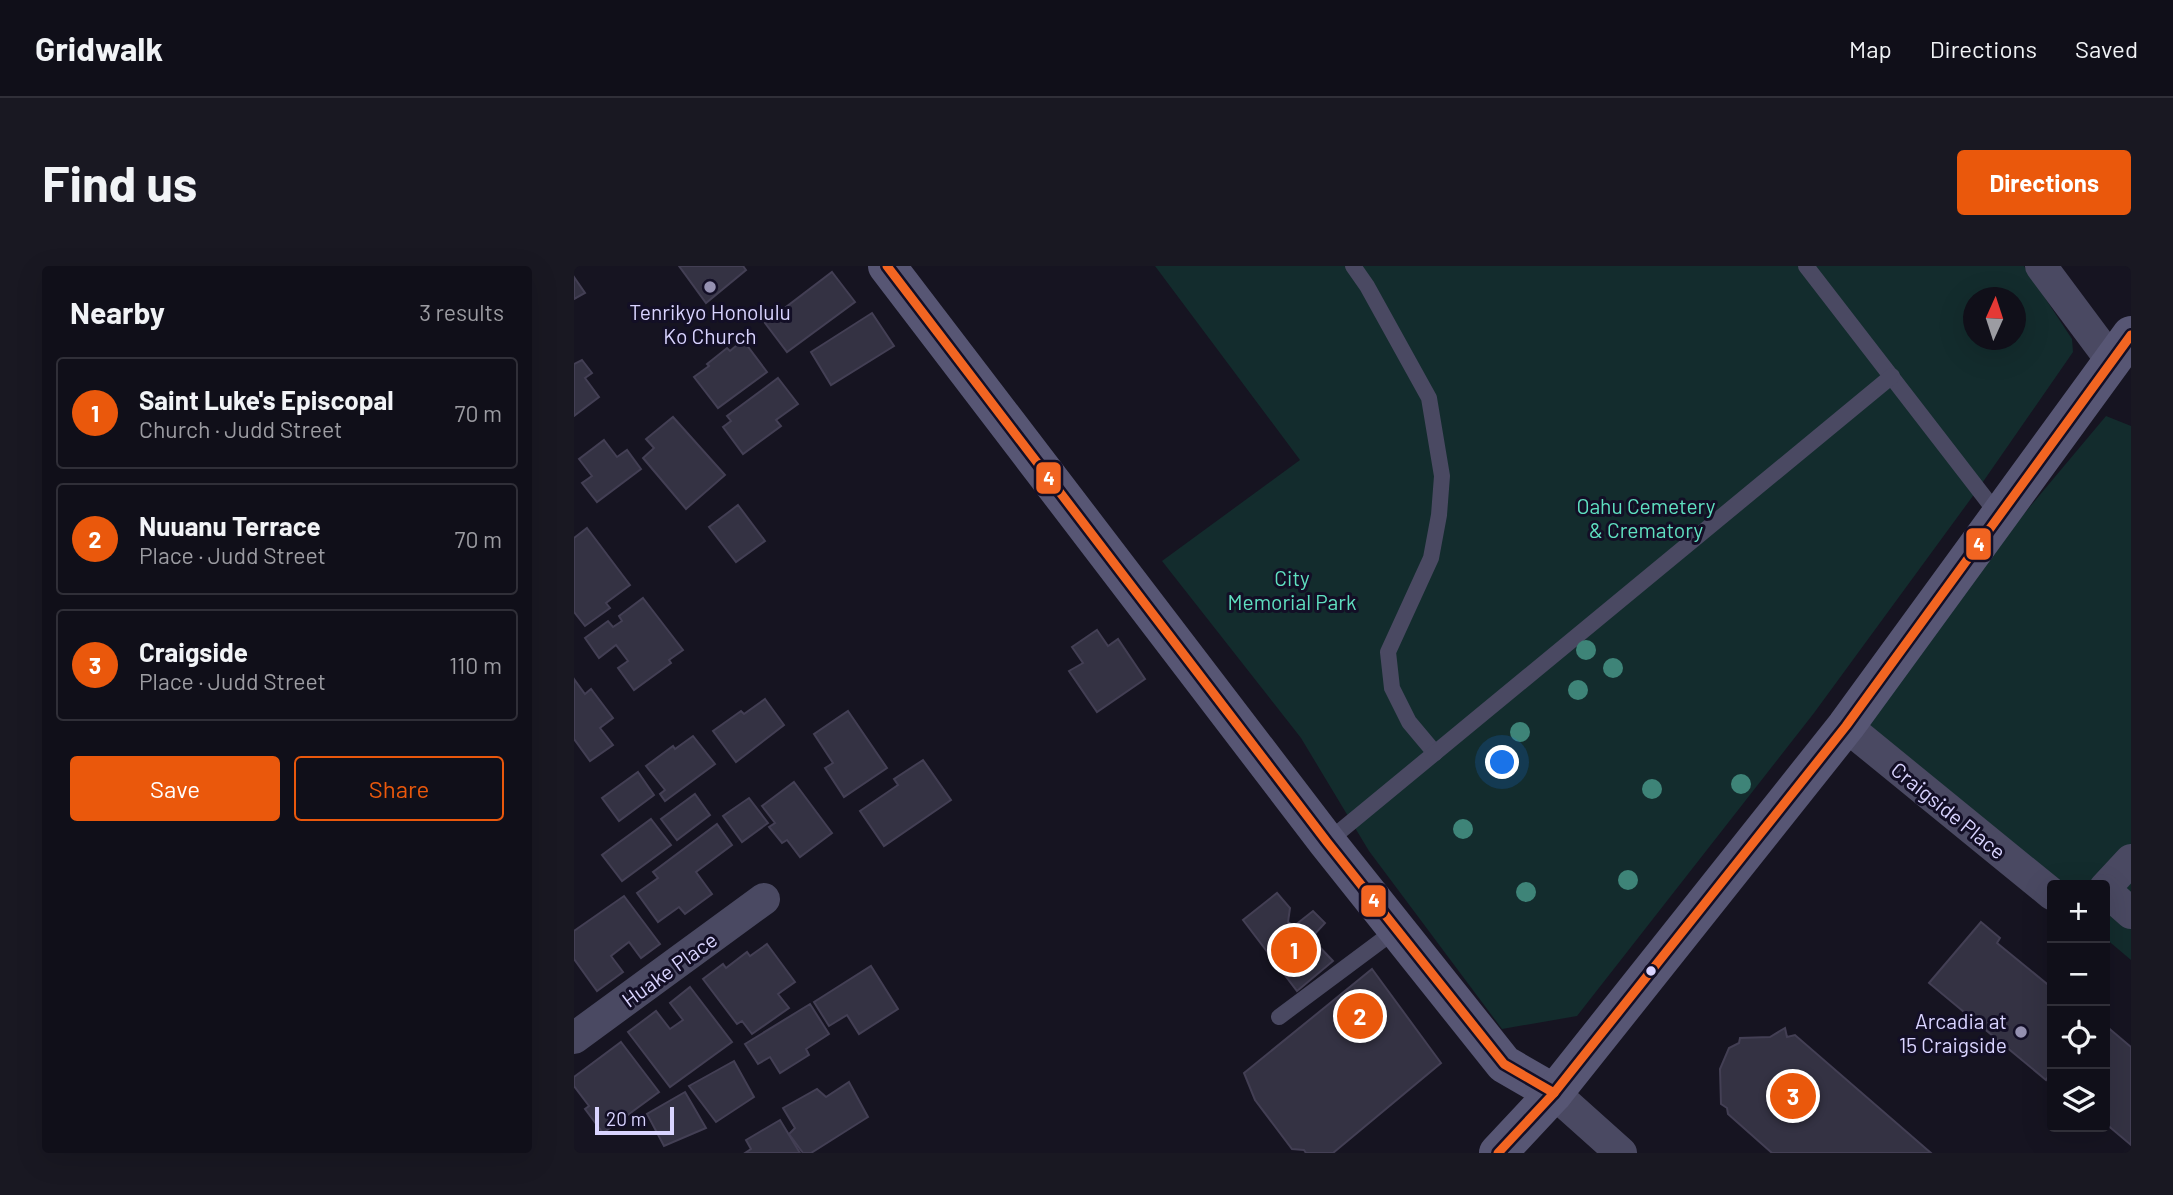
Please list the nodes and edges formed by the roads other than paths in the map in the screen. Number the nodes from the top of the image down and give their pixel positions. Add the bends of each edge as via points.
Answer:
1 (887, 266) edge
2 (1353, 266) edge
3 (1806, 266) edge
4 (2040, 266) edge
5 (2121, 347) edge
6 (1892, 376) junction
7 (1999, 516) junction
8 (1846, 726) junction
9 (1435, 753) junction
10 (1327, 842) junction
11 (2131, 860) edge
12 (2110, 883) edge
13 (2047, 890) edge
14 (2110, 894) edge
15 (764, 899) dead end
16 (2131, 913) edge
17 (1397, 929) junction
18 (1279, 1017) dead end
19 (574, 1038) edge
20 (1554, 1093) junction
21 (1498, 1153) edge
22 (1621, 1153) edge

1 - 10 street
2 - 9 lane via 1429,398 1442,476 1439,515 1431,558 1388,652 1391,688 1409,722
3 - 6 lane
4 - 5 street
5 - 7 street
6 - 7 lane
6 - 9 lane
7 - 8 street
8 - 13 street, Craigside Place
8 - 20 street
9 - 10 lane
10 - 17 street
11 - 12 street
14 - 16 street
15 - 19 street, Huake Place
17 - 18 lane
17 - 20 street via 1504,1064
20 - 21 street
20 - 22 street

